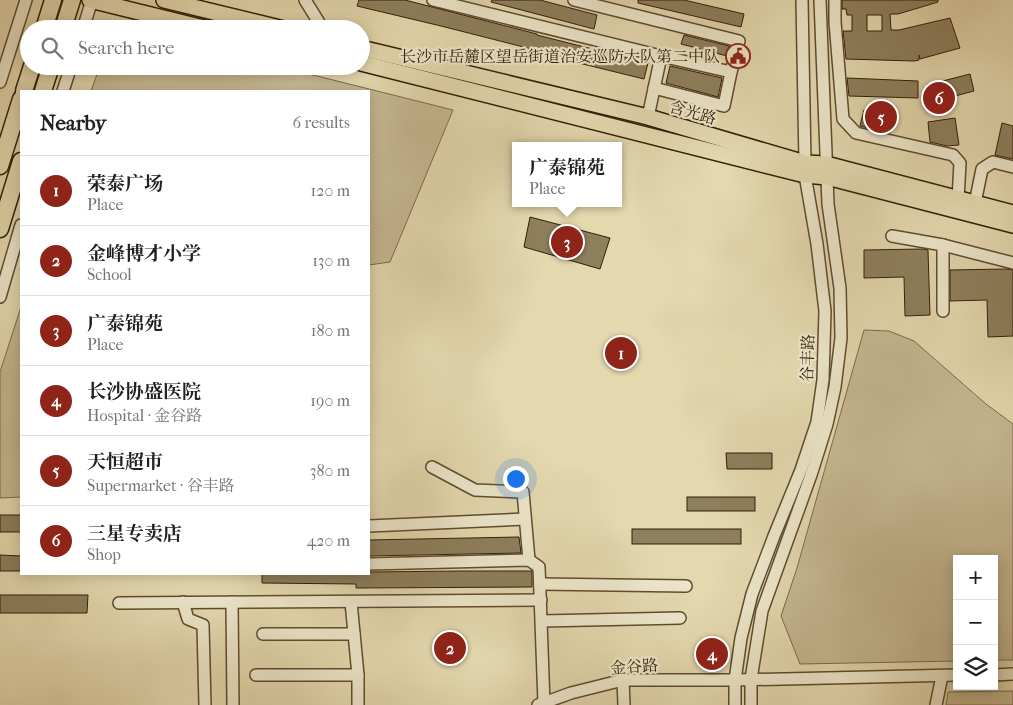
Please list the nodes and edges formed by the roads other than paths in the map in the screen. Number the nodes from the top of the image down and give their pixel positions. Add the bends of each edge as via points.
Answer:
1 (26, 0) edge
2 (53, 0) edge
3 (72, 0) edge
4 (92, 0) edge
5 (164, 0) edge
6 (305, 0) edge
7 (433, 0) edge
8 (574, 0) edge
9 (802, 0) edge
10 (820, 0) edge
11 (835, 0) edge
12 (47, 20) edge
13 (66, 20) edge
14 (86, 20) edge
15 (172, 20) edge
16 (247, 20) edge
17 (318, 20) edge
18 (370, 50) edge
19 (661, 56) junction
20 (370, 65) edge
21 (730, 72) junction
22 (29, 75) edge
23 (48, 75) edge
24 (68, 75) edge
25 (0, 82) edge
26 (654, 88) junction
27 (24, 90) edge
28 (43, 90) edge
29 (63, 90) edge
30 (20, 102) edge
31 (648, 117) junction
32 (20, 164) edge
33 (0, 166) edge
34 (1013, 167) edge
35 (805, 169) junction
36 (826, 171) junction
37 (958, 199) junction
38 (975, 203) junction
39 (1013, 213) edge
40 (1013, 225) edge
41 (20, 228) edge
42 (0, 229) edge
43 (892, 236) dead end
44 (943, 245) junction
45 (1013, 263) edge
46 (0, 297) edge
47 (943, 311) dead end
48 (432, 467) dead end
49 (526, 519) junction
50 (370, 526) edge
51 (529, 560) junction
52 (370, 564) edge
53 (540, 584) junction
54 (686, 586) dead end
55 (541, 600) junction
56 (183, 602) junction
57 (232, 602) junction
58 (351, 602) junction
59 (119, 603) dead end
60 (680, 618) dead end
61 (542, 621) junction
62 (263, 634) dead end
63 (354, 634) junction
64 (998, 674) edge
65 (1013, 674) edge
66 (256, 675) dead end
67 (358, 675) junction
68 (953, 675) edge
69 (942, 676) junction
70 (751, 679) junction
71 (623, 680) junction
72 (736, 680) junction
73 (541, 704) edge
74 (204, 705) edge
75 (233, 705) edge
76 (358, 705) edge
77 (624, 705) edge
78 (735, 705) edge
79 (752, 705) edge
80 (936, 705) edge

1 - 25 street
2 - 12 highway
3 - 13 highway
4 - 14 street
4 - 15 main road
5 - 16 main road
6 - 17 street
7 - 19 street
8 - 21 street via 739,41
9 - 35 street, 谷丰路
10 - 36 street, 谷丰路
11 - 37 street via 843,119 856,133 953,155 960,163
18 - 31 main road, 含光路
19 - 21 street
19 - 26 street
20 - 35 main road, 含光路
21 - 26 street via 724,106
22 - 27 highway
23 - 28 highway
24 - 29 street
26 - 31 street
30 - 33 highway
31 - 35 main road, 含光路
32 - 42 highway
34 - 38 street via 993,162 982,169
35 - 36 main road, 含光路
35 - 72 street, 谷丰路 via 824,311 823,380 816,422 801,470 752,594 741,638
36 - 37 main road, 含光路
36 - 40 main road, 含光路
36 - 70 street, 谷丰路 via 840,288 841,338 835,387 811,475 762,611
37 - 38 main road, 含光路
38 - 39 main road, 含光路
41 - 46 street
43 - 44 street
44 - 45 street
44 - 47 street
48 - 49 street via 475,490 523,492
49 - 50 street
49 - 51 street
51 - 52 street
51 - 53 street via 539,567
53 - 54 street
53 - 55 street
55 - 58 street
55 - 61 street
56 - 57 street
56 - 59 street
56 - 74 street via 188,619 203,625
57 - 58 street
57 - 75 street
58 - 63 street
60 - 61 street
61 - 73 street
62 - 63 street
63 - 67 street
64 - 65 street
66 - 67 street
67 - 76 street
68 - 69 street, 金谷路
69 - 70 street, 金谷路
69 - 80 street
70 - 72 street, 金谷路
70 - 79 street, 谷丰路
71 - 72 street, 金谷路
71 - 73 street, 金谷路
71 - 77 street
72 - 78 street, 谷丰路

